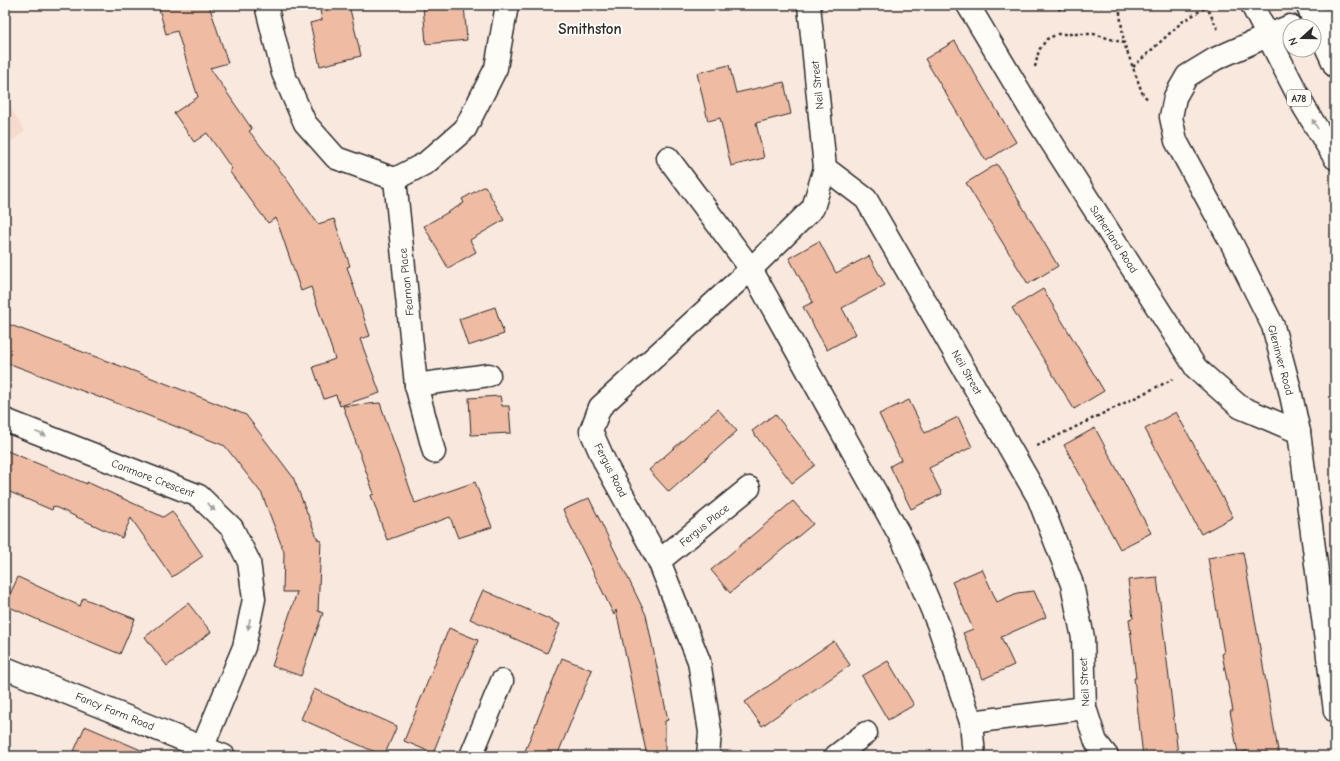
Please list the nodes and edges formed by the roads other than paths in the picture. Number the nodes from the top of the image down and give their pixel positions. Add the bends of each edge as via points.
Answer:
1 (266, 5) edge
2 (507, 5) edge
3 (809, 5) edge
4 (968, 5) edge
5 (1252, 5) edge
6 (1314, 9) edge
7 (1302, 18) edge
8 (1335, 22) edge
9 (1282, 30) edge
10 (1267, 36) junction
11 (1335, 66) edge
12 (668, 158) dead end
13 (1335, 158) edge
14 (825, 168) junction
15 (395, 179) junction
16 (751, 268) junction
17 (489, 375) dead end
18 (416, 385) junction
19 (5, 420) edge
20 (1299, 432) junction
21 (434, 452) dead end
22 (749, 488) dead end
23 (660, 561) junction
24 (5, 668) edge
25 (502, 681) dead end
26 (1085, 708) junction
27 (1335, 711) edge
28 (970, 722) junction
29 (866, 733) dead end
30 (202, 746) junction
31 (224, 756) edge
32 (471, 756) edge
33 (708, 756) edge
34 (836, 756) edge
35 (974, 756) edge
36 (1107, 756) edge

1 - 15 main road via 283,73 305,123 336,158
2 - 15 main road via 496,68 465,129 426,164
3 - 14 main road, Neil Street
4 - 20 main road, Sutherland Road via 1029,107 1196,368 1240,408
5 - 10 main road, A78
6 - 7 main road, Gleninver Road
6 - 8 main road
6 - 11 main road
9 - 10 main road, Gleninver Road
13 -> 10 main road, A78 via 1304,107
10 - 20 main road, Gleninver Road via 1215,59 1187,76 1174,96 1171,117 1176,141 1273,326
12 - 16 main road
14 - 16 main road, Fergus Road via 813,208
14 - 26 main road, Neil Street via 866,198 1038,497 1072,584 1083,638
15 - 18 main road, Fearnan Place
16 - 23 main road, Fergus Road via 600,407 591,431 606,465
16 - 28 main road via 904,543 938,624
17 - 18 main road
18 - 21 main road, Fearnan Place
19 -> 30 main road, Canmore Crescent via 199,496 232,528 249,562 254,599 244,647
20 - 27 main road, Gleninver Road
22 - 23 main road, Fergus Place
23 - 33 main road, Fergus Road via 699,661 710,732
24 - 30 main road, Fancy Farm Road
25 - 32 main road
26 - 28 main road
26 - 36 main road, Neil Street via 1096,742
28 - 35 main road
29 - 34 main road
30 - 31 main road, Fancy Farm Road

